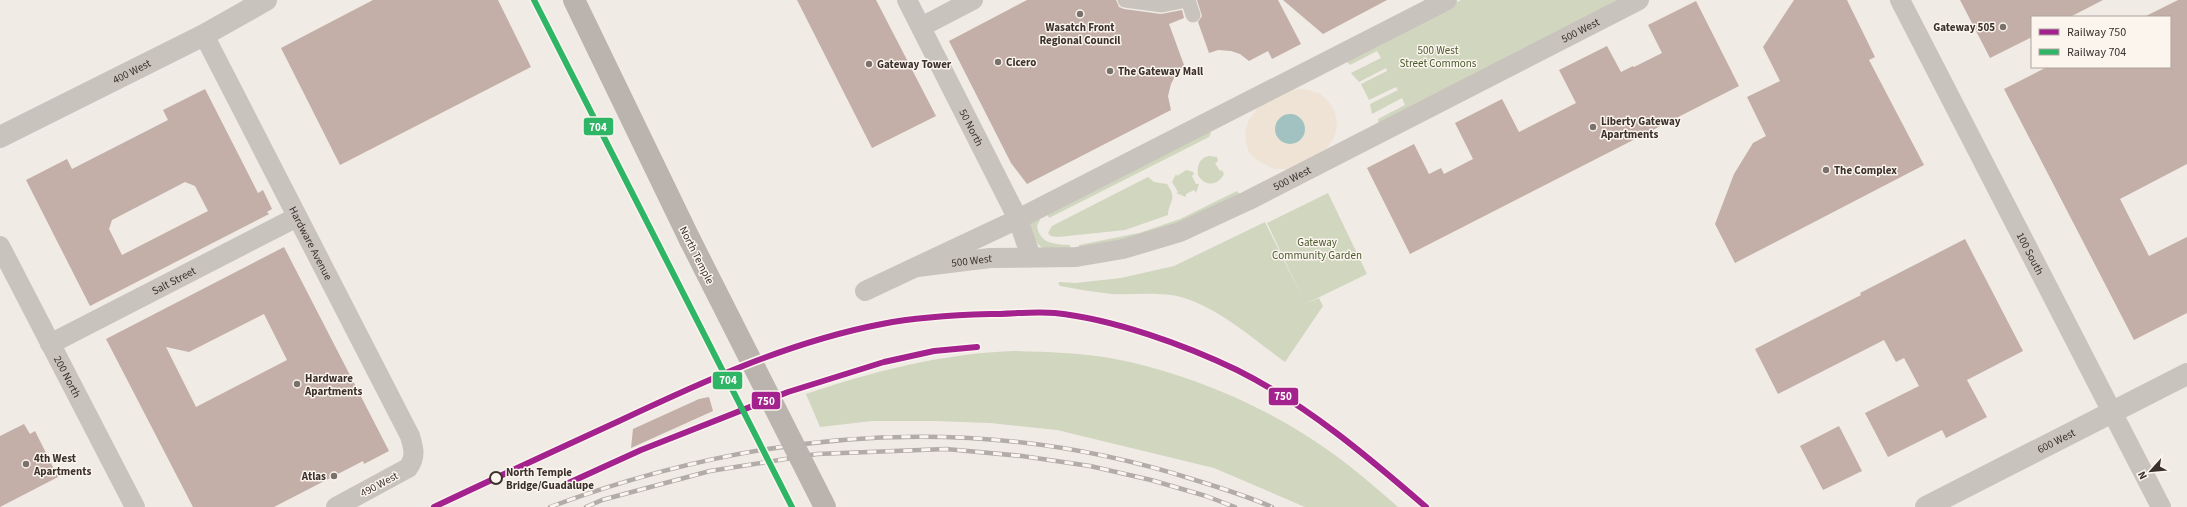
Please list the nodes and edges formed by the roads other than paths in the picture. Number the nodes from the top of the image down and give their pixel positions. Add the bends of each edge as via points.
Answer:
1 (574, 0) edge
2 (907, 0) edge
3 (973, 0) edge
4 (1125, 0) edge
5 (1186, 0) edge
6 (1447, 0) edge
7 (1639, 0) edge
8 (1900, 0) edge
9 (270, 1) edge
10 (1192, 15) dead end
11 (922, 26) junction
12 (204, 35) junction
13 (0, 136) edge
14 (297, 217) junction
15 (1018, 219) junction
16 (0, 246) edge
17 (1031, 257) junction
18 (917, 267) junction
19 (865, 291) dead end
20 (50, 344) junction
21 (2187, 374) edge
22 (2113, 411) junction
23 (415, 454) joint
24 (135, 507) edge
25 (336, 507) edge
26 (825, 507) edge
27 (1926, 507) edge
28 (2161, 507) edge

1 - 26 main road, North Temple, bridge via 690,240
2 - 11 street, 50 North
3 - 11 street
4 - 5 street via 1142,4
5 - 10 street
6 - 15 street, 500 West
7 - 17 street, 500 West via 1249,200 1180,232 1123,249 1076,257
8 - 22 street, 100 South
9 - 12 street, 400 West
11 - 15 street, 50 North
12 - 13 street, 400 West
12 - 14 street, Hardware Avenue
14 - 20 street, Salt Street
14 - 23 street, Hardware Avenue via 410,436
15 - 17 street, 50 North
15 - 18 street, 500 West
16 - 20 street, 200 North
17 - 18 street, 500 West via 990,258
18 - 19 street, 500 West
20 - 24 street, 200 North
21 - 22 street, 600 West
22 - 27 street, 600 West
22 - 28 street, 100 South
23 - 25 street, 490 West via 413,462 404,471

